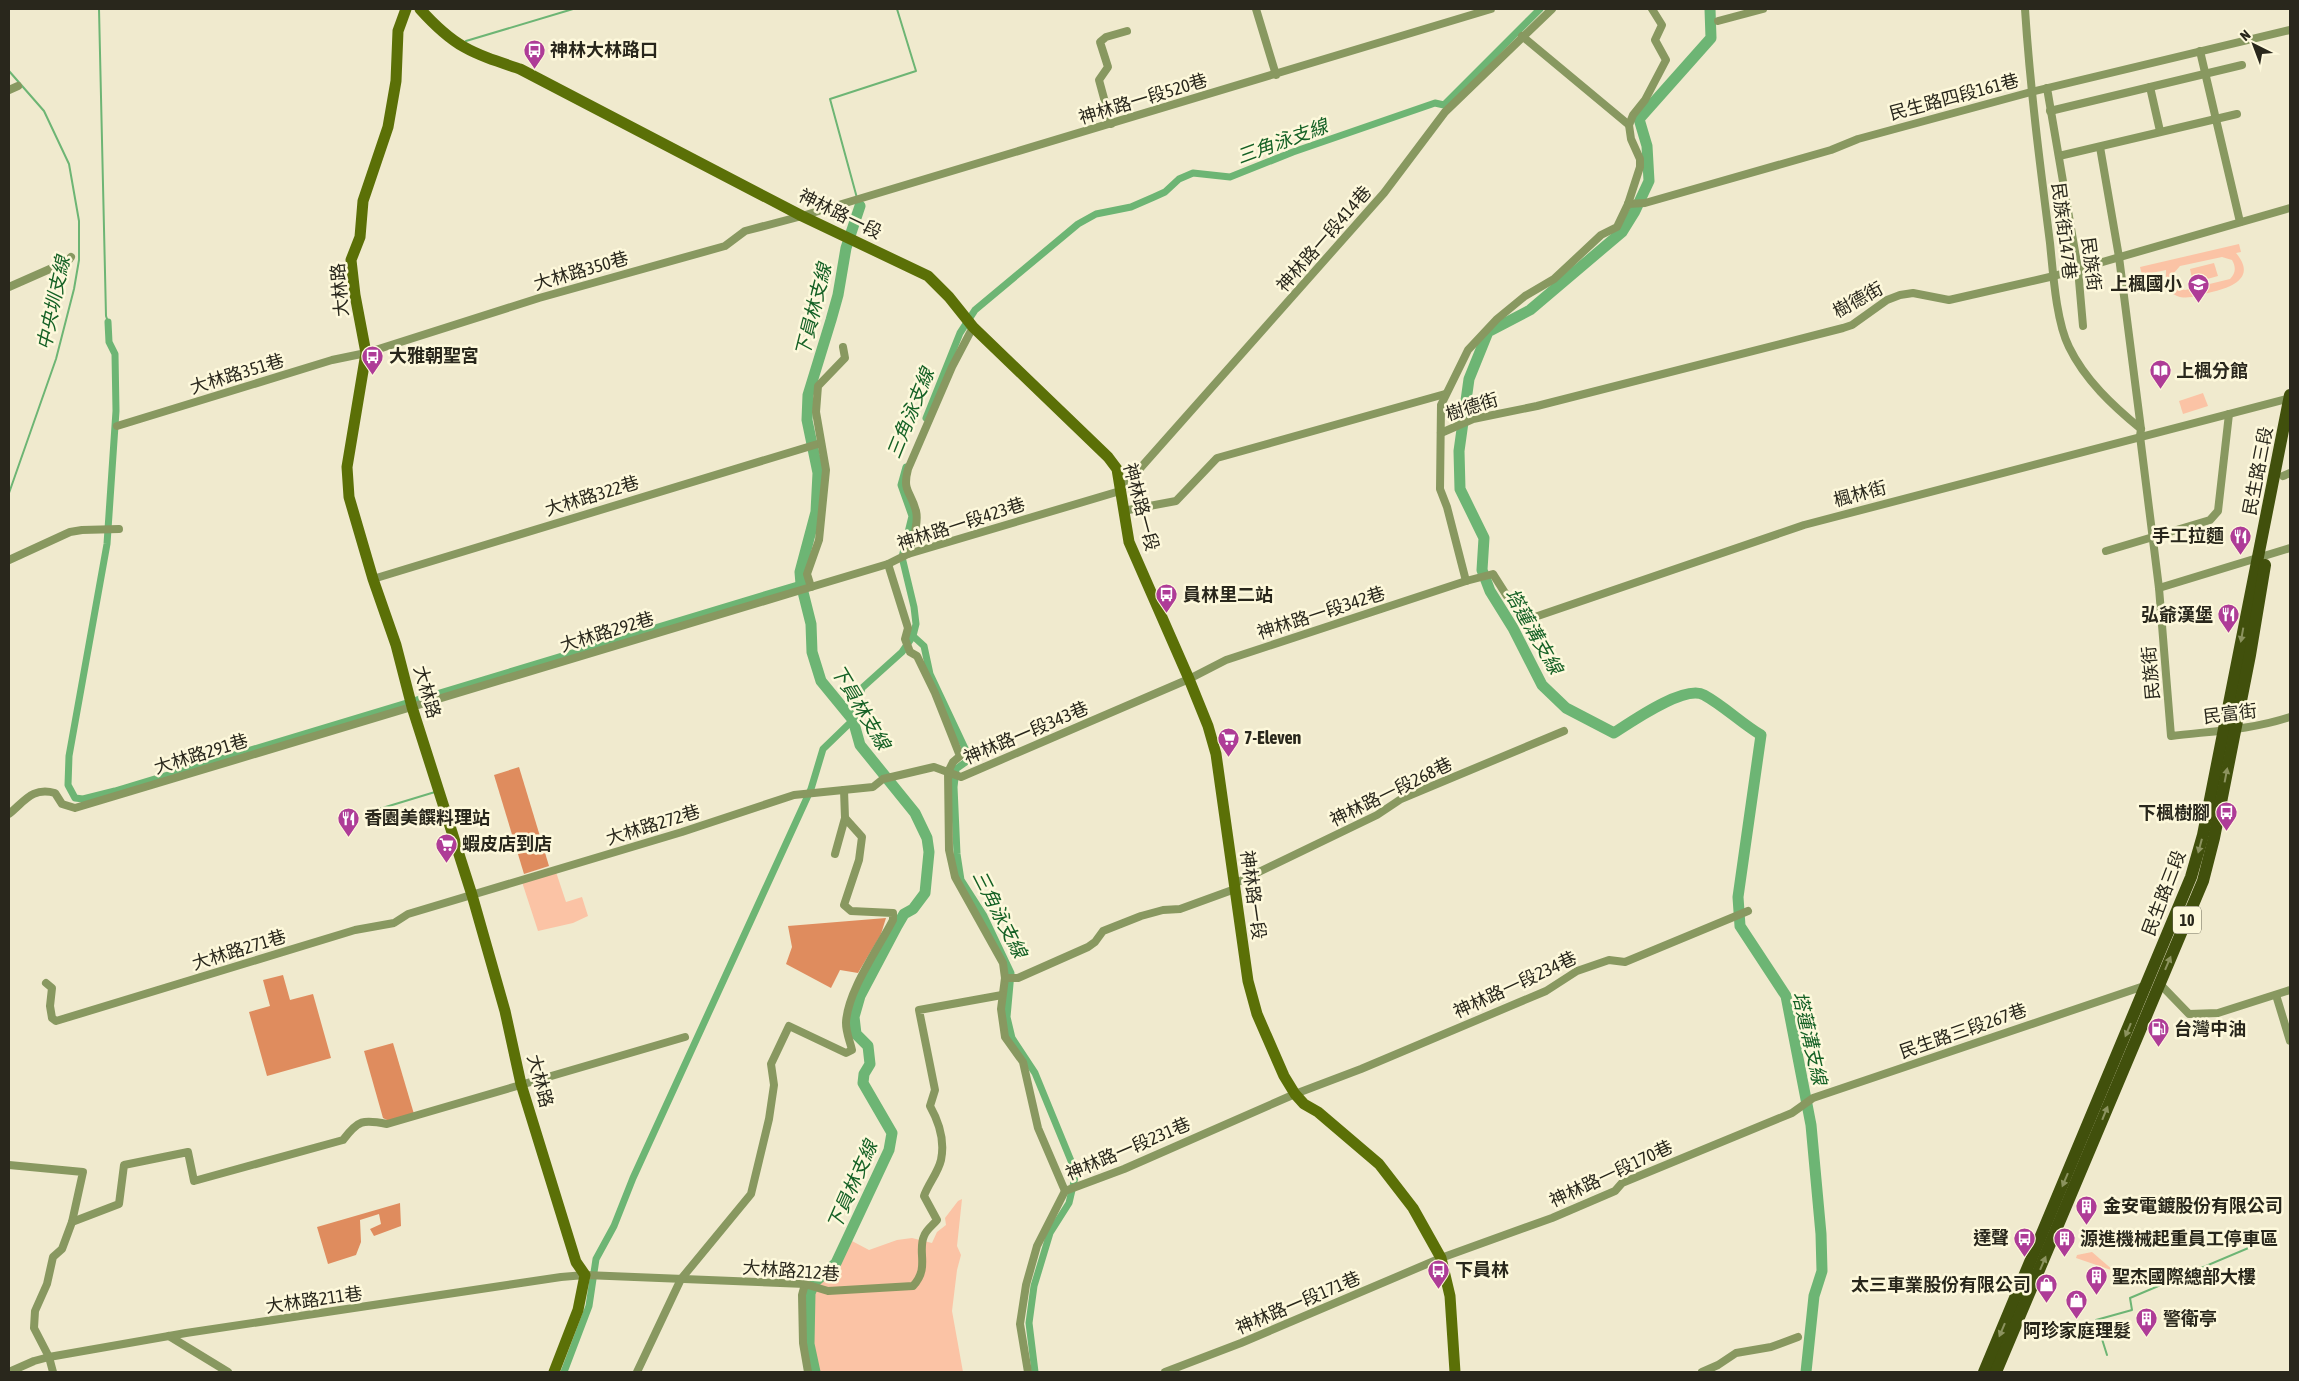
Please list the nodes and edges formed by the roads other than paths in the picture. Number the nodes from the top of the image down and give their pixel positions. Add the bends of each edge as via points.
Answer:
1 (406, 9) edge
2 (420, 9) edge
3 (1256, 9) edge
4 (1491, 9) edge
5 (1552, 9) edge
6 (1652, 9) edge
7 (1763, 9) edge
8 (2025, 9) edge
9 (1718, 21) dead end
10 (2290, 30) edge
11 (1127, 31) dead end
12 (1522, 36) junction
13 (2200, 51) junction
14 (2242, 64) dead end
15 (1276, 75) junction
16 (2205, 75) junction
17 (18, 86) dead end
18 (2150, 87) junction
19 (2047, 88) junction
20 (9, 90) edge
21 (2031, 92) junction
22 (2050, 111) junction
23 (2237, 114) dead end
24 (2217, 119) junction
25 (1111, 124) junction
26 (1629, 125) junction
27 (2160, 131) junction
28 (2100, 147) junction
29 (2059, 156) junction
30 (1628, 204) junction
31 (2290, 208) edge
32 (802, 216) junction
33 (2240, 222) junction
34 (71, 257) dead end
35 (2119, 257) junction
36 (2078, 269) junction
37 (2054, 276) junction
38 (9, 288) edge
39 (2083, 326) dead end
40 (973, 327) junction
41 (843, 347) dead end
42 (366, 353) junction
43 (1445, 394) junction
44 (2290, 397) edge
45 (2229, 414) junction
46 (117, 426) dead end
47 (2141, 432) junction
48 (1441, 433) junction
49 (2290, 441) edge
50 (821, 443) junction
51 (2286, 475) edge
52 (1120, 491) junction
53 (1123, 511) junction
54 (118, 529) dead end
55 (2154, 537) junction
56 (2290, 548) edge
57 (2106, 551) dead end
58 (908, 554) junction
59 (2263, 556) junction
60 (9, 560) edge
61 (888, 564) junction
62 (373, 579) junction
63 (1466, 581) junction
64 (811, 587) junction
65 (2159, 588) junction
66 (1189, 679) junction
67 (412, 707) junction
68 (2290, 717) edge
69 (2229, 730) junction
70 (1564, 731) dead end
71 (2172, 736) joint
72 (948, 772) junction
73 (844, 790) junction
74 (9, 814) edge
75 (845, 818) junction
76 (835, 854) dead end
77 (1234, 886) junction
78 (472, 895) junction
79 (1748, 912) dead end
80 (1005, 978) junction
81 (46, 983) dead end
82 (2153, 985) junction
83 (2290, 990) edge
84 (1002, 995) junction
85 (2276, 995) junction
86 (685, 1037) dead end
87 (2290, 1041) edge
88 (521, 1084) junction
89 (1295, 1094) junction
90 (1792, 1113) joint
91 (9, 1164) edge
92 (1065, 1191) junction
93 (72, 1222) junction
94 (1441, 1258) junction
95 (585, 1275) junction
96 (681, 1279) junction
97 (805, 1284) junction
98 (169, 1336) junction
99 (1798, 1337) dead end
100 (49, 1357) junction
101 (9, 1372) edge
102 (52, 1372) edge
103 (228, 1372) edge
104 (554, 1372) edge
105 (637, 1372) edge
106 (808, 1372) edge
107 (1028, 1372) edge
108 (1165, 1372) edge
109 (1455, 1372) edge
110 (1702, 1372) edge
111 (1984, 1372) edge
112 (1996, 1372) edge

1 - 42 street, 大林路 via 398,30 396,81 388,127 363,201 360,237 351,260
2 - 32 street, 神林路一段 via 452,41 473,53 520,70
3 - 15 street
4 - 15 street, 神林路一段520巷
5 - 12 street, 神林路一段414巷
6 - 26 street via 1662,25 1655,40 1666,60
7 - 9 street
8 - 21 street, 民族街147巷
10 - 13 street, 民生路四段161巷
11 - 25 street via 1100,42 1108,67 1099,80
12 - 26 street
12 - 52 street, 神林路一段414巷 via 1445,112 1384,192
13 - 16 street
13 - 19 street, 民生路四段161巷
14 - 16 street
15 - 25 street, 神林路一段520巷
16 - 18 street
16 - 24 street
17 - 20 street
18 - 22 street
18 - 27 street
19 - 21 street, 民生路四段161巷
19 - 22 street, 民族街
21 - 30 street, 民生路四段161巷 via 1858,139 1831,150 1645,203
21 - 37 street, 民族街147巷
22 - 29 street, 民族街
23 - 24 street
24 - 27 street
24 - 33 street
25 - 32 street, 神林路一段520巷
26 - 30 street via 1640,167
27 - 28 street
28 - 29 street
28 - 35 street, 民族街
29 - 36 street, 民族街
30 - 43 street via 1617,227 1601,236 1554,279 1525,296 1497,319 1468,350
31 - 33 street, 樹德街
32 - 40 street, 神林路一段 via 928,276
32 - 42 street, 大林路350巷 via 745,231 725,246 539,298
33 - 35 street, 樹德街
34 - 38 street
35 - 36 street, 樹德街
35 - 47 street, 民族街
36 - 37 street, 樹德街
36 - 39 street, 民族街
37 - 47 street, 民族街147巷 via 2064,335 2070,348 2091,381
37 - 48 street, 樹德街 via 1949,300 1909,293 1886,300 1843,328 1537,406 1473,419
40 - 52 street, 神林路一段 via 1108,457 1117,470
40 - 58 street via 908,469 904,483 916,512
41 - 50 street via 845,358 818,386 816,412
42 - 46 street, 大林路351巷 via 332,360
42 - 62 street, 大林路 via 348,472 349,497
43 - 48 street via 1440,405
43 - 53 street via 1217,458 1176,500
44 - 45 street, 楓林街
44 - 59 main road, 民生路三段 / 10
45 - 47 street, 楓林街
45 - 55 street via 2218,511 2210,520
47 - 55 street, 民族街
47 - 63 street, 楓林街 via 1804,525 1526,620 1519,615 1493,574
48 - 63 street via 1440,489
49 - 51 main road, 民生路三段 / 10
50 - 62 street, 大林路322巷
50 - 64 street via 826,470 819,540 807,574
51 - 59 main road, 民生路三段 / 10
52 - 53 street, 神林路一段
52 - 58 street, 神林路一段423巷
53 - 66 street, 神林路一段 via 1128,542
54 - 60 street via 70,532
55 - 57 street
55 - 65 street, 民族街
56 - 59 street
58 - 61 street, 神林路一段423巷
59 - 65 street
59 - 69 main road, 民生路三段 / 10
61 - 64 street, 神林路一段423巷
61 - 72 street via 908,628 905,639 935,693 960,756
62 - 67 street, 大林路 via 396,645
63 - 66 street, 神林路一段342巷 via 1235,657
64 - 67 street, 大林路292巷
65 - 71 street, 民族街
66 - 72 street, 神林路一段343巷 via 961,777
66 - 77 street, 神林路一段 via 1216,754
67 - 74 street, 大林路291巷 via 75,808 62,804 55,793 44,790 32,793
67 - 78 street, 大林路
68 - 69 street, 民富街 via 2266,725
69 - 71 street, 民富街
69 - 82 main road, 民生路三段 / 10 via 2198,853
70 - 77 street, 神林路一段268巷 via 1401,799 1376,815
72 - 73 street, 神林路一段343巷 via 934,767 883,779 873,786
72 - 80 street via 949,850 955,877 1003,963
73 - 75 street
73 - 78 street, 大林路272巷 via 794,795
75 - 76 street
75 - 96 street via 862,837 859,860 844,905 851,911 893,913 885,936 848,1006 846,1029 852,1050 846,1053 789,1026 771,1064 774,1085 769,1119 751,1194
77 - 80 street, 神林路一段268巷 via 1180,909 1141,916 1103,931 1088,947 1018,978
77 - 89 street, 神林路一段 via 1248,981 1257,1014
78 - 81 street, 大林路271巷 via 408,914 394,923 355,930 56,1021 52,1018 50,1006 52,988
78 - 88 street, 大林路 via 505,1011
79 - 89 street, 神林路一段234巷 via 1624,962 1609,960 1577,971 1546,991
80 - 84 street
82 - 85 street via 2189,1014 2218,1012
82 - 90 street, 民生路三段267巷 via 1813,1098
82 -> 111 main road, 民生路三段 / 10
112 -> 82 main road, 民生路三段 / 10
83 - 85 street
84 - 92 street via 1005,1037 1023,1062 1038,1128
84 - 97 street, 大林路212巷 via 919,1010 935,1090 930,1106 941,1131 941,1160 924,1196 937,1220 924,1236 919,1280 913,1286 835,1290
85 - 87 street
86 - 88 street
88 - 93 street via 387,1124 367,1120 343,1140 194,1182 188,1152 124,1165 119,1204
88 - 95 street, 大林路 via 576,1262
89 - 92 street, 神林路一段231巷 via 1124,1169
89 - 94 street, 神林路一段 via 1379,1164 1413,1208
90 - 94 street, 神林路一段170巷 via 1622,1183 1616,1191 1552,1218
91 - 93 street via 83,1172
92 - 107 street, 神林路一段231巷 via 1037,1246 1026,1285 1020,1324
93 - 100 street via 62,1249 53,1257 47,1284 35,1311 34,1328
94 - 108 street, 神林路一段171巷
94 - 109 street, 神林路一段 via 1450,1296
95 - 96 street, 大林路212巷
95 - 98 street, 大林路211巷
95 - 104 street via 578,1310
96 - 97 street, 大林路212巷
96 - 105 street
97 - 106 street via 802,1343
98 - 100 street, 大林路211巷
98 - 103 street
99 - 110 street via 1771,1347 1736,1354
100 - 101 street, 大林路211巷
100 - 102 street

